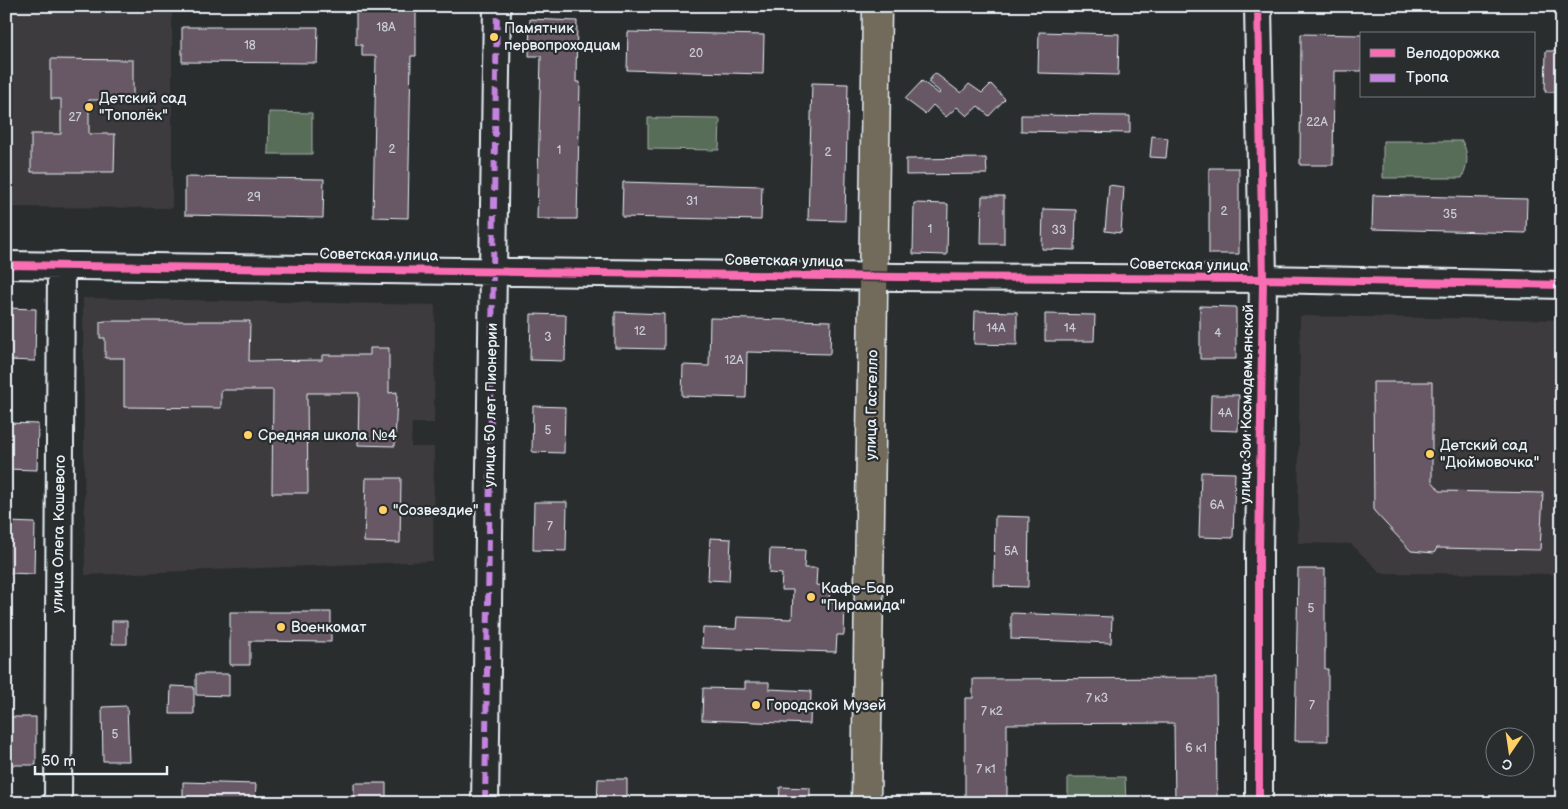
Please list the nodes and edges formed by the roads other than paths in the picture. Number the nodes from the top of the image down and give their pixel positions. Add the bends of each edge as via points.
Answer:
1 (497, 6) edge
2 (877, 6) edge
3 (1258, 6) edge
4 (6, 265) edge
5 (61, 265) junction
6 (493, 270) junction
7 (874, 276) junction
8 (1263, 279) junction
9 (1562, 285) edge
10 (58, 803) edge
11 (485, 803) edge
12 (866, 803) edge
13 (1259, 803) edge

1 - 6 street, улица 50 лет Пионерии
2 - 7 main road, улица Гастелло
3 - 8 street, улица Зои Космодемьянской
4 - 5 street, Советская улица
5 - 6 street, Советская улица
5 - 10 street, улица Олега Кошевого
6 - 7 street, Советская улица
6 - 11 street, улица 50 лет Пионерии
7 - 8 street, Советская улица
7 - 12 main road, улица Гастелло
8 - 9 street, Советская улица
8 - 13 street, улица Зои Космодемьянской

